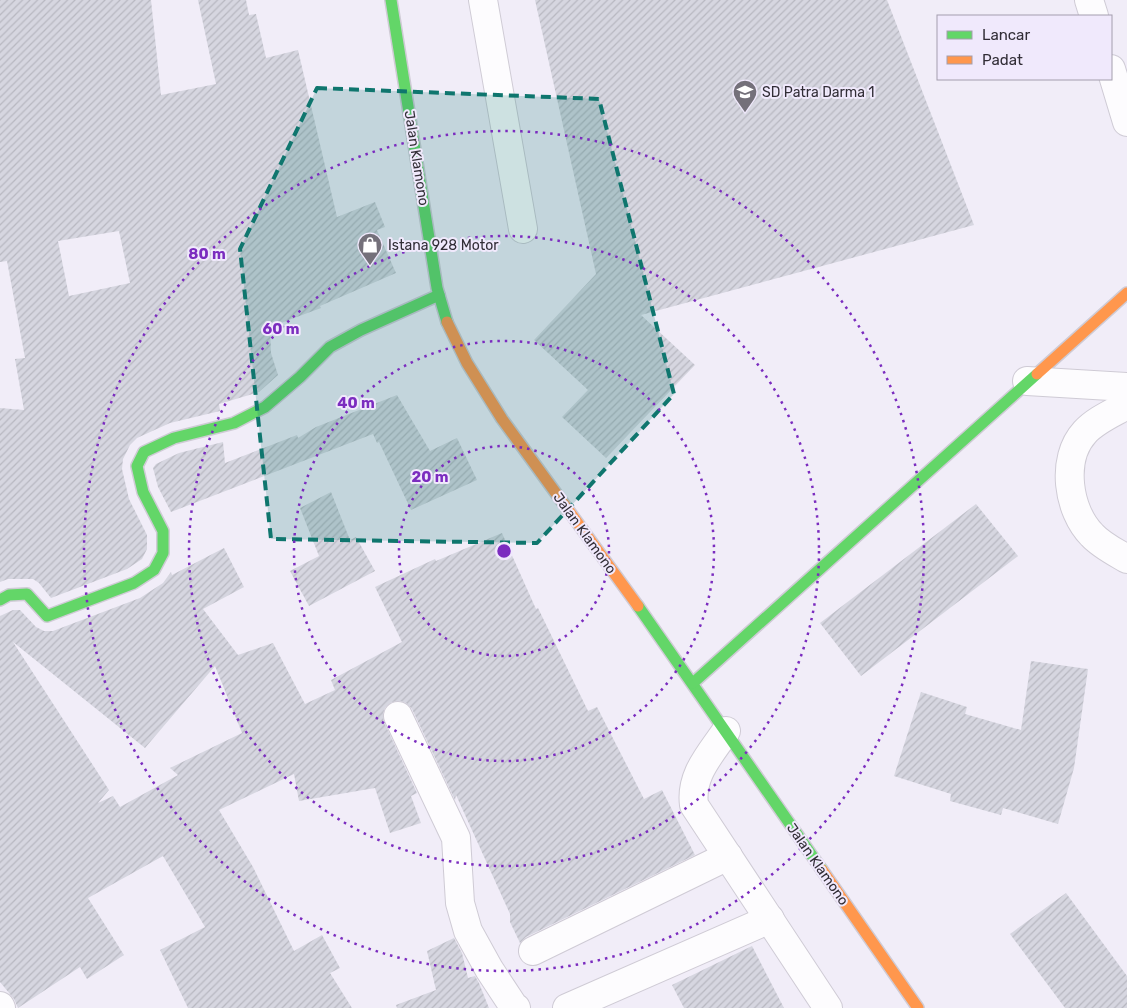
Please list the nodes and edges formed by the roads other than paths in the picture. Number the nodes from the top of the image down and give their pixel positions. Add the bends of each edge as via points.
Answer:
1 (391, 0) edge
2 (483, 0) edge
3 (1089, 0) edge
4 (1094, 15) edge
5 (1112, 72) edge
6 (1127, 122) edge
7 (523, 229) dead end
8 (1127, 293) edge
9 (439, 295) junction
10 (1027, 381) junction
11 (1127, 387) edge
12 (1127, 405) edge
13 (1127, 559) edge
14 (0, 600) edge
15 (693, 683) junction
16 (398, 716) dead end
17 (726, 731) junction
18 (728, 856) junction
19 (770, 919) junction
20 (533, 951) dead end
21 (516, 1008) edge
22 (567, 1008) edge
23 (828, 1008) edge
24 (918, 1008) edge

1 - 9 street, Jalan Klamono
2 - 7 street
3 - 4 street
5 - 6 street
8 - 10 street
9 - 14 street via 330,347 300,378 265,406 234,423 174,438 144,452 137,466 143,492 162,531 163,554 154,570 134,582 47,616 27,594 9,595
9 - 15 street, Jalan Klamono via 463,355 502,419
10 - 11 street
10 - 15 street
12 - 13 street via 1085,432 1078,441 1069,473 1071,495 1081,523 1093,537
15 - 17 street, Jalan Klamono
16 - 21 street via 456,838 460,903 468,931
17 - 18 street via 695,778 692,792 694,805
17 - 24 street, Jalan Klamono
18 - 19 street
18 - 20 street
19 - 22 street
19 - 23 street

